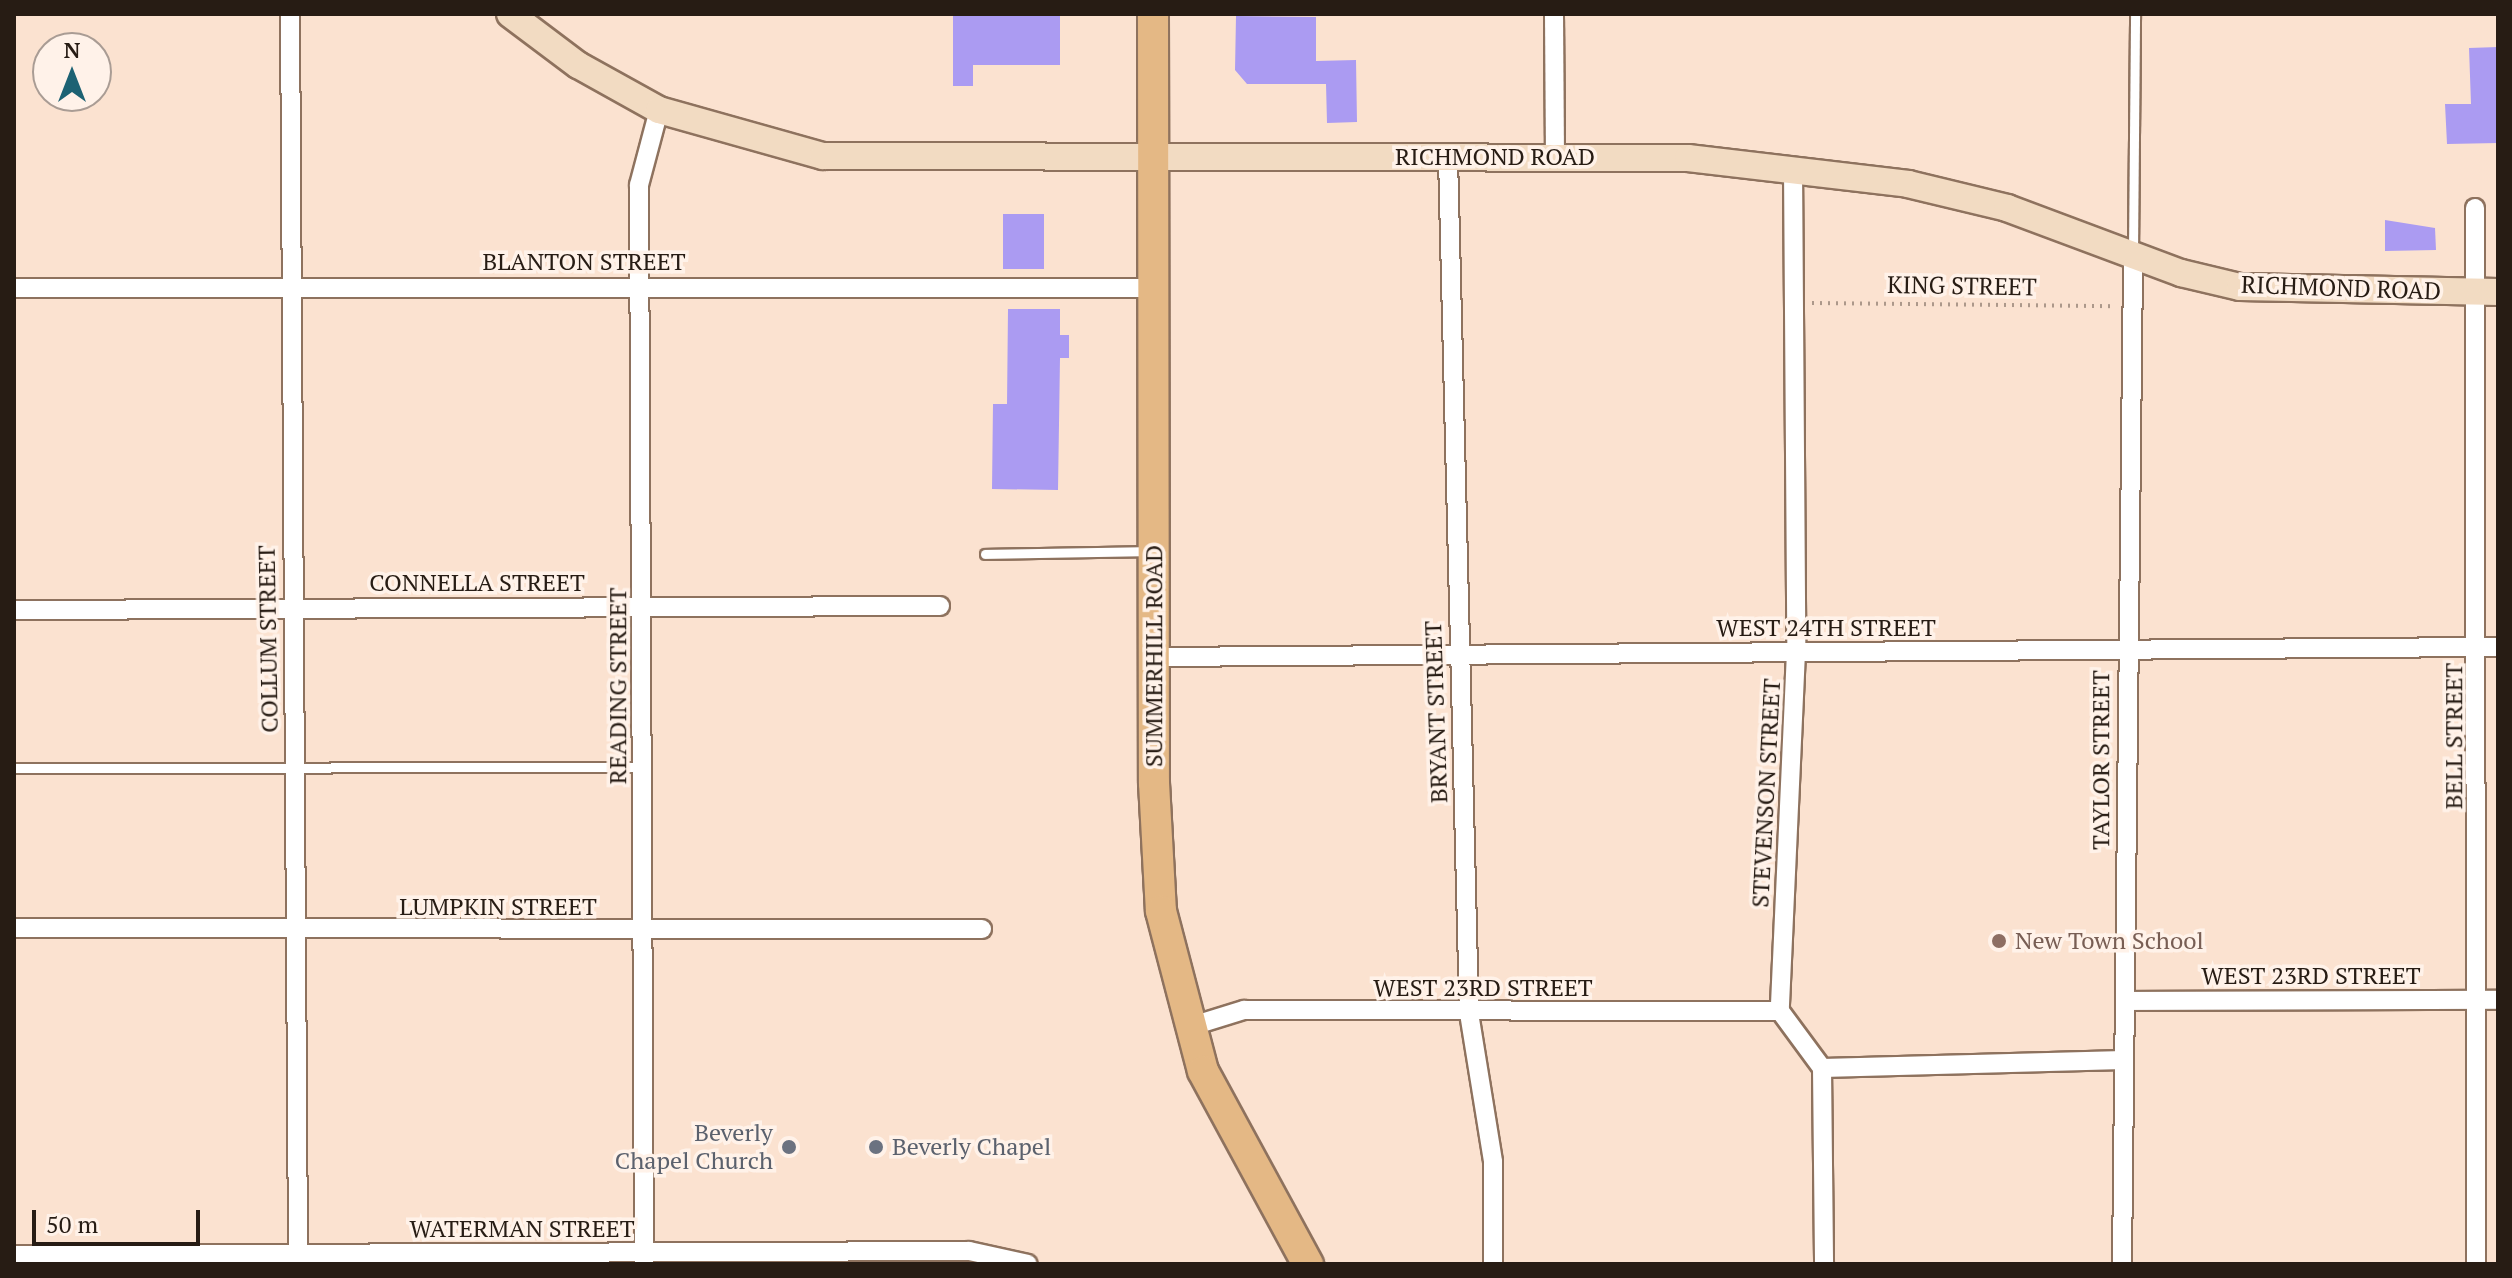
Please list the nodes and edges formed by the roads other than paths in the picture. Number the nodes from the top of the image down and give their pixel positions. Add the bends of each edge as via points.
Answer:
1 (290, 14) edge
2 (510, 14) edge
3 (1153, 14) edge
4 (1554, 14) edge
5 (2135, 14) edge
6 (659, 110) junction
7 (1555, 155) junction
8 (1448, 157) junction
9 (1154, 160) junction
10 (1793, 167) junction
11 (2475, 208) dead end
12 (2133, 256) junction
13 (638, 285) junction
14 (290, 287) junction
15 (14, 288) edge
16 (1155, 288) junction
17 (2489, 292) edge
18 (1154, 551) junction
19 (985, 554) dead end
20 (940, 606) dead end
21 (642, 607) junction
22 (291, 608) junction
23 (14, 610) edge
24 (2478, 647) junction
25 (2498, 647) edge
26 (2125, 650) junction
27 (1796, 652) junction
28 (1459, 654) junction
29 (1154, 657) junction
30 (294, 766) junction
31 (643, 767) junction
32 (14, 768) edge
33 (14, 928) edge
34 (982, 929) dead end
35 (643, 930) junction
36 (296, 931) junction
37 (2476, 1000) junction
38 (2498, 1000) edge
39 (2125, 1001) junction
40 (1780, 1011) junction
41 (1469, 1013) junction
42 (1189, 1027) junction
43 (2124, 1060) junction
44 (1822, 1068) junction
45 (14, 1255) edge
46 (298, 1258) edge
47 (644, 1259) edge
48 (1028, 1264) edge
49 (1308, 1264) edge
50 (1493, 1264) edge
51 (1824, 1264) edge
52 (2122, 1264) edge
53 (2476, 1264) edge

1 - 14 street, COLLUM STREET
2 - 6 street, RICHMOND ROAD via 578,65
3 - 9 main road, SUMMERHILL ROAD
4 - 7 street
5 - 12 lane
6 - 9 street, RICHMOND ROAD via 746,140 837,158
6 - 13 street, READING STREET via 640,164
7 - 8 street, RICHMOND ROAD
7 - 10 street, RICHMOND ROAD
8 - 9 street, RICHMOND ROAD
8 - 28 street, BRYANT STREET
9 - 16 main road, SUMMERHILL ROAD
10 - 12 street, RICHMOND ROAD via 2007,208
10 - 27 street, STEVENSON STREET
11 - 17 street, BELL STREET
12 - 17 street, RICHMOND ROAD via 2240,287
12 - 26 street, TAYLOR STREET
13 - 14 street, BLANTON STREET
13 - 16 street, BLANTON STREET
13 - 21 street, READING STREET
14 - 15 street, BLANTON STREET
14 - 22 street, COLLUM STREET
16 - 18 main road, SUMMERHILL ROAD
17 - 24 street, BELL STREET
18 - 19 lane
18 - 29 main road, SUMMERHILL ROAD
20 - 21 street, CONNELLA STREET
21 - 22 street, CONNELLA STREET
21 - 31 street, READING STREET
22 - 23 street, CONNELLA STREET
22 - 30 street, COLLUM STREET
24 - 25 street, WEST 24TH STREET
24 - 26 street, WEST 24TH STREET
24 - 37 street, BELL STREET
26 - 27 street, WEST 24TH STREET
26 - 39 street, TAYLOR STREET
27 - 28 street, WEST 24TH STREET
27 - 40 street, STEVENSON STREET
28 - 29 street, WEST 24TH STREET
28 - 41 street, BRYANT STREET
29 - 42 main road, SUMMERHILL ROAD via 1157,873
30 - 31 lane
30 - 32 lane
30 - 36 street, COLLUM STREET
31 - 35 street, READING STREET
33 - 36 street, LUMPKIN STREET
34 - 35 street, LUMPKIN STREET
35 - 36 street, LUMPKIN STREET
35 - 47 street, READING STREET
36 - 46 street, COLLUM STREET
37 - 38 street, WEST 23RD STREET
37 - 39 street, WEST 23RD STREET
37 - 53 street, BELL STREET
39 - 43 street, TAYLOR STREET
40 - 41 street, WEST 23RD STREET
40 - 44 street
41 - 42 street, WEST 23RD STREET via 1244,1010
41 - 50 street, BRYANT STREET via 1493,1162
42 - 49 main road, SUMMERHILL ROAD via 1233,1137
43 - 44 street
43 - 52 street, TAYLOR STREET
44 - 51 street
45 - 46 street, WATERMAN STREET
46 - 47 street, WATERMAN STREET
47 - 48 street, WATERMAN STREET via 969,1251

